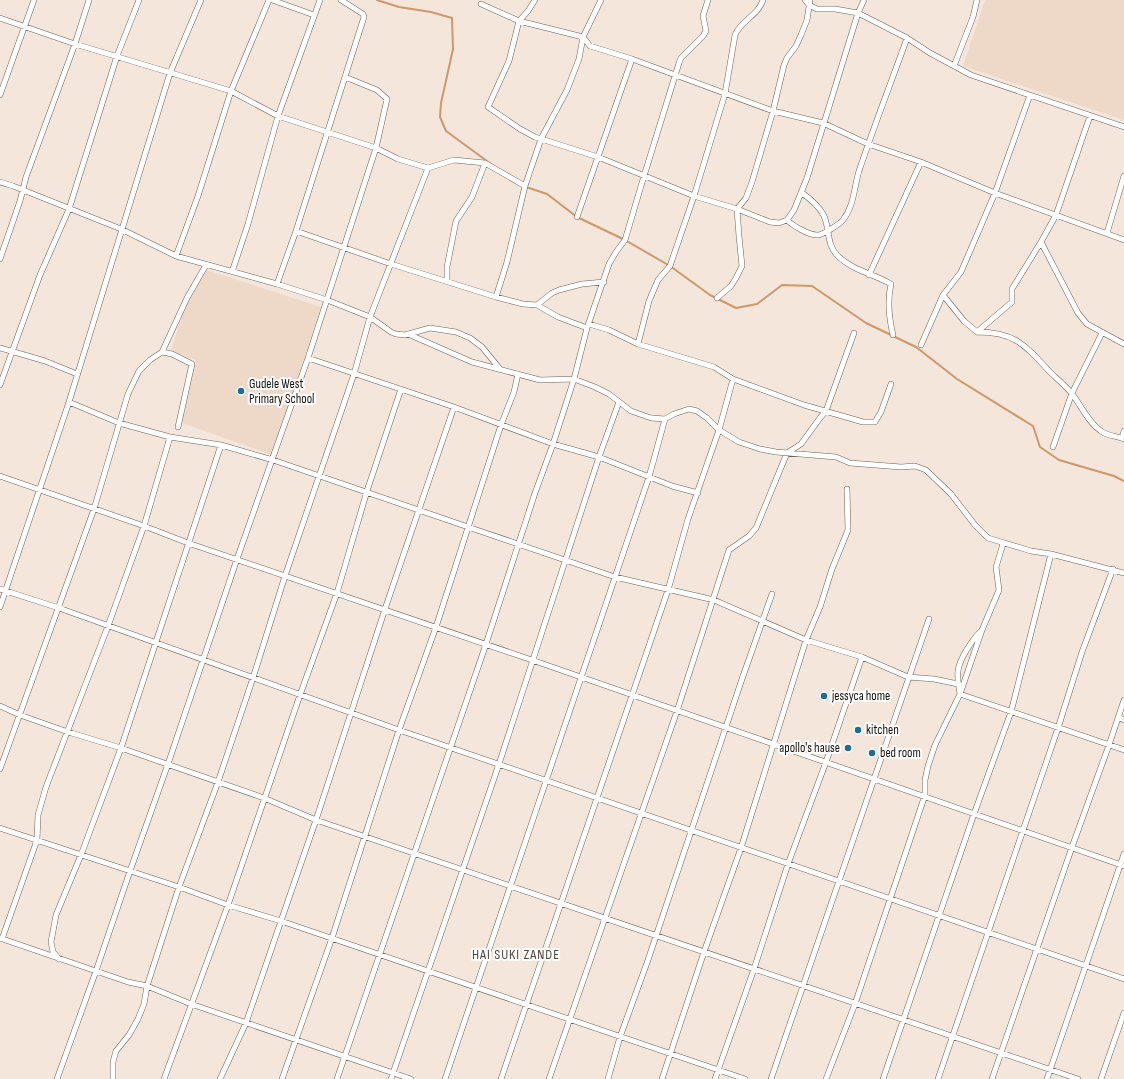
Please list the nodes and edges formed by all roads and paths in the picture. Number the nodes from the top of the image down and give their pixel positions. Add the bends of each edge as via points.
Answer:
1 (34, 0) edge
2 (89, 0) edge
3 (139, 0) edge
4 (201, 0) edge
5 (269, 0) edge
6 (272, 0) edge
7 (320, 0) edge
8 (341, 0) edge
9 (535, 0) edge
10 (601, 0) edge
11 (708, 0) edge
12 (763, 0) edge
13 (805, 0) edge
14 (864, 0) edge
15 (977, 0) edge
16 (810, 2) edge
17 (481, 4) dead end
18 (858, 13) junction
19 (314, 15) junction
20 (0, 18) edge
21 (519, 21) junction
22 (25, 27) junction
23 (583, 37) junction
24 (907, 38) junction
25 (75, 44) junction
26 (117, 56) junction
27 (632, 60) junction
28 (954, 66) junction
29 (170, 73) junction
30 (675, 75) junction
31 (345, 77) junction
32 (231, 92) junction
33 (725, 94) junction
34 (0, 95) edge
35 (1030, 95) junction
36 (773, 111) junction
37 (278, 116) junction
38 (1090, 116) junction
39 (823, 123) junction
40 (1124, 127) edge
41 (328, 132) junction
42 (541, 139) junction
43 (868, 144) junction
44 (376, 148) junction
45 (598, 157) junction
46 (920, 162) junction
47 (485, 163) junction
48 (428, 168) junction
49 (644, 176) junction
50 (1124, 176) edge
51 (0, 182) edge
52 (525, 186) junction
53 (23, 190) junction
54 (801, 192) junction
55 (995, 193) junction
56 (694, 196) junction
57 (69, 209) junction
58 (737, 209) junction
59 (1056, 215) junction
60 (576, 217) dead end
61 (787, 220) junction
62 (121, 229) junction
63 (827, 230) junction
64 (296, 231) junction
65 (1107, 233) junction
66 (1124, 240) edge
67 (1041, 242) junction
68 (344, 248) junction
69 (176, 256) junction
70 (0, 259) edge
71 (391, 264) junction
72 (206, 265) junction
73 (232, 272) junction
74 (869, 275) junction
75 (447, 281) junction
76 (604, 282) junction
77 (277, 284) junction
78 (943, 295) junction
79 (496, 297) junction
80 (717, 298) dead end
81 (328, 300) junction
82 (537, 306) junction
83 (370, 317) junction
84 (588, 326) junction
85 (977, 332) junction
86 (854, 333) dead end
87 (1102, 333) junction
88 (408, 334) junction
89 (893, 335) dead end
90 (638, 344) junction
91 (1124, 344) edge
92 (921, 345) dead end
93 (0, 348) edge
94 (12, 352) junction
95 (162, 352) junction
96 (308, 358) junction
97 (500, 369) junction
98 (77, 374) junction
99 (354, 374) junction
100 (518, 374) junction
101 (574, 379) junction
102 (733, 379) junction
103 (891, 384) dead end
104 (0, 385) edge
105 (401, 389) junction
106 (1072, 393) junction
107 (69, 402) junction
108 (619, 402) junction
109 (454, 407) junction
110 (826, 411) junction
111 (665, 419) junction
112 (119, 423) junction
113 (501, 425) junction
114 (178, 427) dead end
115 (719, 430) junction
116 (1124, 431) edge
117 (170, 437) junction
118 (1123, 438) edge
119 (553, 444) junction
120 (221, 445) junction
121 (1053, 447) dead end
122 (787, 453) junction
123 (599, 457) junction
124 (273, 460) junction
125 (319, 475) junction
126 (0, 476) edge
127 (649, 477) junction
128 (39, 488) junction
129 (847, 489) dead end
130 (367, 492) junction
131 (698, 494) junction
132 (94, 508) junction
133 (420, 510) junction
134 (144, 526) junction
135 (468, 527) junction
136 (188, 543) junction
137 (519, 544) junction
138 (1004, 544) junction
139 (1051, 554) junction
140 (237, 559) junction
141 (565, 560) junction
142 (1113, 569) junction
143 (1124, 573) edge
144 (285, 576) junction
145 (615, 577) junction
146 (2, 590) edge
147 (668, 590) junction
148 (337, 593) junction
149 (772, 594) dead end
150 (714, 600) junction
151 (0, 607) edge
152 (59, 608) junction
153 (385, 609) junction
154 (929, 619) dead end
155 (762, 621) junction
156 (108, 626) junction
157 (436, 627) junction
158 (982, 630) junction
159 (806, 640) junction
160 (156, 643) junction
161 (486, 644) junction
162 (862, 657) junction
163 (204, 660) junction
164 (532, 660) junction
165 (908, 677) junction
166 (253, 678) junction
167 (581, 678) junction
168 (958, 684) junction
169 (960, 694) junction
170 (300, 695) junction
171 (632, 695) junction
172 (1124, 700) edge
173 (0, 706) edge
174 (677, 711) junction
175 (1011, 712) junction
176 (350, 713) junction
177 (20, 715) junction
178 (1118, 718) junction
179 (1124, 720) edge
180 (726, 727) junction
181 (1058, 728) junction
182 (399, 730) junction
183 (68, 732) junction
184 (774, 744) junction
185 (1109, 745) junction
186 (450, 747) junction
187 (121, 748) junction
188 (1124, 750) edge
189 (826, 762) junction
190 (168, 764) junction
191 (498, 764) junction
192 (0, 769) edge
193 (873, 779) junction
194 (547, 781) junction
195 (218, 782) junction
196 (925, 795) junction
197 (264, 798) junction
198 (596, 798) junction
199 (642, 813) junction
200 (974, 814) junction
201 (316, 820) junction
202 (0, 828) edge
203 (1023, 830) junction
204 (692, 831) junction
205 (365, 837) junction
206 (37, 840) junction
207 (1072, 847) junction
208 (741, 848) junction
209 (415, 854) junction
210 (1124, 854) edge
211 (81, 855) junction
212 (788, 864) junction
213 (1122, 865) edge
214 (130, 870) junction
215 (462, 870) junction
216 (838, 881) junction
217 (511, 886) junction
218 (179, 887) junction
219 (890, 898) junction
220 (561, 903) junction
221 (228, 904) junction
222 (939, 916) junction
223 (604, 918) junction
224 (282, 921) junction
225 (988, 932) junction
226 (656, 936) junction
227 (332, 938) junction
228 (1, 939) edge
229 (1037, 949) junction
230 (704, 952) junction
231 (381, 955) junction
232 (59, 959) junction
233 (1086, 966) junction
234 (754, 969) junction
235 (96, 971) junction
236 (428, 971) junction
237 (1124, 979) edge
238 (147, 986) junction
239 (803, 986) junction
240 (476, 987) junction
241 (191, 1004) junction
242 (526, 1004) junction
243 (856, 1004) junction
244 (1124, 1012) edge
245 (571, 1020) junction
246 (904, 1020) junction
247 (246, 1022) junction
248 (952, 1036) junction
249 (620, 1037) junction
250 (296, 1040) junction
251 (1001, 1053) junction
252 (671, 1054) junction
253 (345, 1056) junction
254 (718, 1070) junction
255 (1050, 1070) junction
256 (393, 1073) junction
257 (57, 1079) edge
258 (113, 1079) edge
259 (164, 1079) edge
260 (220, 1079) edge
261 (282, 1079) edge
262 (337, 1079) edge
263 (391, 1079) edge
264 (411, 1079) edge
265 (445, 1079) edge
266 (501, 1079) edge
267 (549, 1079) edge
268 (608, 1079) edge
269 (662, 1079) edge
270 (715, 1079) edge
271 (745, 1079) edge
272 (771, 1079) edge
273 (826, 1079) edge
274 (883, 1079) edge
275 (938, 1079) edge
276 (992, 1079) edge
277 (1047, 1079) edge
278 (1078, 1079) edge
279 (1101, 1079) edge

1 - 22 street
2 - 25 street
3 - 26 street
4 - 29 street
5 - 32 street
6 - 19 street
7 - 19 street
8 - 31 street via 364,17
9 - 21 street
10 - 23 street
11 - 30 street via 703,16 706,31 681,58
12 - 33 street via 759,10 738,28 733,43
13 - 16 street
14 - 18 street
15 - 28 street
16 - 18 street via 818,9
16 - 36 street via 801,35 784,65
17 - 21 street
18 - 24 street
18 - 39 street
19 - 37 street
20 - 22 street
21 - 23 street
21 - 42 street via 509,61 488,107 520,129
22 - 25 street
22 - 34 street
23 - 27 street via 590,46
23 - 42 street via 579,60 567,90
24 - 28 street
24 - 43 street
25 - 26 street
25 - 53 street
26 - 29 street
26 - 57 street
27 - 30 street
27 - 45 street
28 - 35 street via 971,75
29 - 32 street
29 - 62 street
30 - 33 street
30 - 49 street
31 - 41 street
31 - 44 street via 377,90 387,99
32 - 37 street
32 - 69 street
33 - 36 street
33 - 56 street
35 - 38 street
35 - 55 street
36 - 39 street
36 - 58 street via 752,182 746,198
37 - 41 street
37 - 73 street
38 - 40 street
38 - 59 street
39 - 43 street
39 - 54 street
41 - 44 street
41 - 64 street
42 - 45 street
42 - 52 street
43 - 46 street
43 - 63 street via 847,213 839,224
44 - 48 street via 398,159
44 - 68 street
45 - 49 street
45 - 60 street
46 - 55 street
46 - 74 street
47 - 48 street via 454,160
47 - 52 street
47 - 75 street via 472,197 456,221 447,267
48 - 71 street
49 - 56 street
49 - 76 street via 626,240 609,264
50 - 65 street
51 - 53 street
52 - 79 street
53 - 57 street
53 - 70 street
54 - 61 street
54 - 63 street via 824,215
55 - 59 street
55 - 78 street via 961,272
56 - 58 street
56 - 90 street via 670,266 658,280 649,301
57 - 62 street
57 - 94 street via 40,274
58 - 61 street via 770,222 780,223
58 - 80 street via 742,266 734,282
59 - 65 street
59 - 67 street
61 - 63 street via 798,228 817,235
62 - 69 street
62 - 98 street
63 - 74 street via 836,255
64 - 68 street
64 - 77 street
65 - 66 street
67 - 85 street via 1012,289 1012,302
67 - 87 street via 1078,313 1087,324
68 - 71 street
68 - 81 street
69 - 72 street
71 - 75 street
71 - 83 street
72 - 73 street
72 - 95 street via 187,298
73 - 77 street
74 - 89 street via 891,284 888,302
75 - 79 street
76 - 82 street via 558,290
76 - 84 street
77 - 81 street
78 - 85 street via 964,321
78 - 92 street
79 - 82 street
81 - 83 street
81 - 96 street
82 - 84 street via 558,317
83 - 88 street via 391,332
83 - 99 street
84 - 90 street via 609,330
84 - 101 street
85 - 106 street via 1002,334 1016,340 1028,348
86 - 110 street
87 - 91 street
87 - 106 street
88 - 97 street via 472,362
88 - 97 street via 430,328 456,332 482,347
90 - 102 street via 714,367
93 - 94 street
94 - 98 street
94 - 104 street
95 - 112 street via 139,371 128,394
95 - 114 street via 192,364
96 - 99 street
96 - 124 street
97 - 100 street
98 - 107 street
99 - 105 street
99 - 125 street
100 - 101 street via 540,380
100 - 113 street
101 - 108 street via 609,394
101 - 119 street
102 - 110 street
102 - 115 street
103 - 110 street via 875,422 863,422
105 - 109 street
105 - 130 street
106 - 118 street via 1101,431
106 - 121 street
107 - 112 street
107 - 128 street
108 - 111 street via 632,411 651,418
108 - 123 street
109 - 113 street
109 - 133 street
110 - 122 street via 801,444
111 - 115 street via 689,409 697,411
111 - 127 street
112 - 117 street
112 - 132 street
113 - 119 street
113 - 135 street
115 - 122 street via 739,442 760,449
115 - 131 street
116 - 118 street
117 - 120 street
117 - 134 street
119 - 123 street
119 - 137 street
120 - 124 street
120 - 136 street
122 - 138 street via 836,457 850,462 915,466 926,470 952,494 988,538
122 - 150 street via 756,528 730,550
123 - 127 street
123 - 141 street
124 - 125 street
124 - 140 street
125 - 130 street
125 - 144 street
126 - 128 street
127 - 131 street
127 - 145 street
128 - 132 street
128 - 146 street
129 - 159 street via 848,530
130 - 133 street
130 - 148 street
131 - 147 street via 688,519
132 - 134 street
132 - 152 street
133 - 135 street
133 - 153 street
134 - 136 street
134 - 156 street
135 - 137 street
135 - 157 street
136 - 140 street
136 - 160 street
137 - 141 street
137 - 161 street
138 - 139 street
138 - 158 street via 996,567 999,590
139 - 142 street
139 - 175 street
140 - 144 street
140 - 163 street
141 - 145 street
141 - 164 street
142 - 143 street
142 - 181 street via 1082,652
144 - 148 street
144 - 166 street
145 - 147 street
145 - 167 street
146 - 151 street
146 - 152 street
147 - 150 street
147 - 171 street
148 - 153 street
148 - 170 street
149 - 155 street
150 - 155 street
150 - 174 street
152 - 156 street
152 - 177 street
153 - 157 street
153 - 176 street
154 - 165 street
155 - 159 street
155 - 180 street
156 - 160 street
156 - 183 street
157 - 161 street
157 - 182 street
158 - 168 street via 963,658 958,670
158 - 169 street
159 - 162 street
159 - 184 street
160 - 163 street
160 - 187 street
161 - 164 street
161 - 186 street
162 - 165 street
162 - 189 street
163 - 166 street
163 - 190 street
164 - 167 street
164 - 191 street
165 - 168 street
165 - 193 street
166 - 170 street
166 - 195 street
167 - 171 street
167 - 194 street
168 - 169 street
169 - 175 street
169 - 196 street via 935,745 925,780
170 - 176 street
170 - 197 street
171 - 174 street
171 - 198 street
172 - 178 street
173 - 177 street
174 - 180 street
174 - 199 street
175 - 181 street
175 - 200 street
176 - 182 street
176 - 201 street
177 - 183 street
177 - 192 street
178 - 179 street
178 - 185 street
180 - 184 street
180 - 204 street
181 - 185 street
181 - 203 street
182 - 186 street
182 - 205 street
183 - 187 street
183 - 206 street via 46,787 38,815
184 - 189 street
184 - 208 street
185 - 188 street
185 - 207 street
186 - 191 street
186 - 209 street
187 - 190 street
187 - 211 street
189 - 193 street
189 - 212 street
190 - 195 street
190 - 214 street
191 - 194 street
191 - 215 street
193 - 196 street
193 - 216 street
194 - 198 street
194 - 217 street
195 - 197 street
195 - 218 street
196 - 200 street
196 - 219 street
197 - 201 street
197 - 221 street
198 - 199 street
198 - 220 street
199 - 204 street
199 - 223 street
200 - 203 street
200 - 222 street
201 - 205 street
201 - 224 street
202 - 206 street
203 - 207 street
203 - 225 street
204 - 208 street
204 - 226 street
205 - 209 street
205 - 227 street
206 - 211 street
206 - 228 street
207 - 213 street
207 - 229 street
208 - 212 street
208 - 230 street
209 - 215 street
209 - 231 street
210 - 213 street
211 - 214 street
211 - 232 street via 56,915 51,942
212 - 216 street
212 - 234 street
213 - 233 street
214 - 218 street
214 - 235 street
215 - 217 street
215 - 236 street
216 - 219 street
216 - 239 street
217 - 220 street
217 - 240 street
218 - 221 street
218 - 238 street
219 - 222 street
219 - 243 street
220 - 223 street
220 - 242 street
221 - 224 street
221 - 241 street
222 - 225 street
222 - 246 street
223 - 226 street
223 - 245 street
224 - 227 street
224 - 247 street
225 - 229 street
225 - 248 street
226 - 230 street
226 - 249 street
227 - 231 street
227 - 250 street
228 - 232 street
229 - 233 street
229 - 251 street
230 - 234 street
230 - 252 street
231 - 236 street
231 - 253 street
232 - 235 street
233 - 237 street
233 - 255 street
234 - 239 street
234 - 254 street
235 - 238 street
235 - 257 street
236 - 240 street
236 - 256 street
238 - 241 street
238 - 258 street via 138,1019 116,1051
239 - 243 street
239 - 272 street
240 - 242 street
240 - 265 street
241 - 247 street
241 - 259 street
242 - 245 street
242 - 266 street
243 - 246 street
243 - 273 street
244 - 279 street
245 - 249 street
245 - 267 street
246 - 248 street
246 - 274 street
247 - 250 street
247 - 260 street
248 - 251 street
248 - 275 street
249 - 252 street
249 - 268 street
250 - 253 street
250 - 261 street
251 - 255 street
251 - 276 street
252 - 254 street
252 - 269 street
253 - 256 street
253 - 262 street
254 - 270 street
254 - 271 street
255 - 277 street
255 - 278 street
256 - 263 street
256 - 264 street

